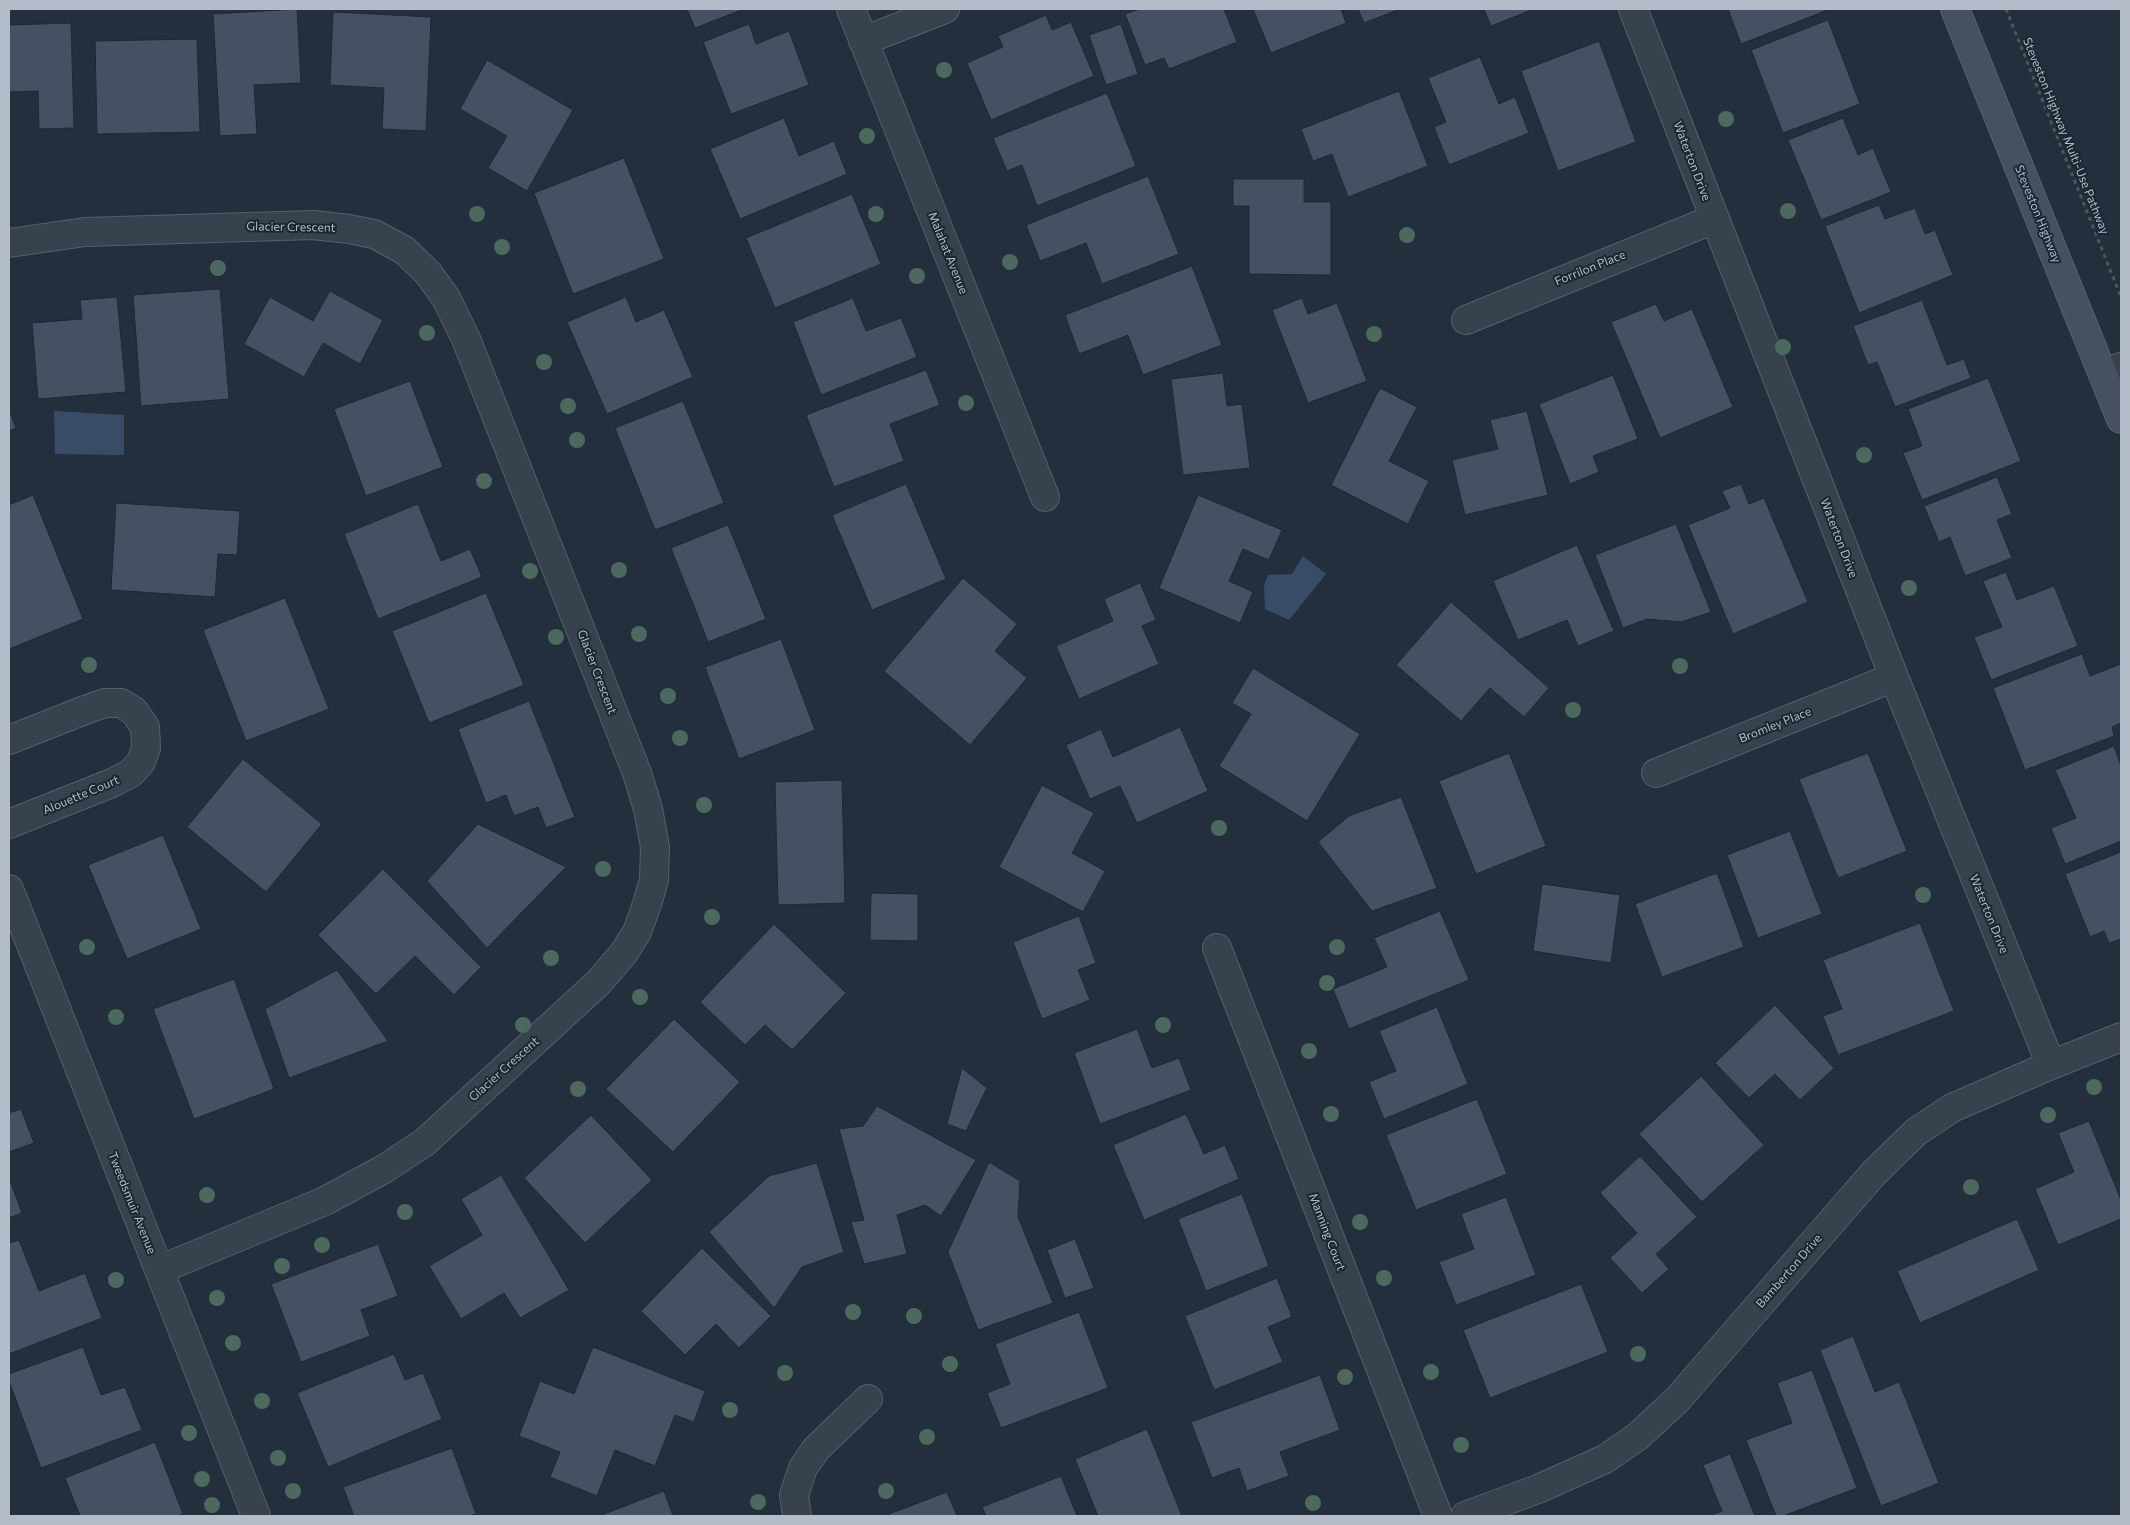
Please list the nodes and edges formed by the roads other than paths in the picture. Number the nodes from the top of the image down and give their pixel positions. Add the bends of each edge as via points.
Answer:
1 (851, 9) edge
2 (945, 9) edge
3 (1633, 9) edge
4 (1955, 9) edge
5 (864, 41) junction
6 (1714, 218) junction
7 (9, 243) edge
8 (1466, 320) dead end
9 (2112, 371) edge
10 (2121, 419) edge
11 (1045, 497) dead end
12 (1894, 677) junction
13 (9, 740) edge
14 (1656, 773) dead end
15 (9, 824) edge
16 (9, 889) edge
17 (1217, 948) dead end
18 (2121, 1037) edge
19 (2051, 1065) junction
20 (159, 1270) junction
21 (868, 1399) dead end
22 (256, 1516) edge
23 (797, 1516) edge
24 (1438, 1516) edge
25 (1465, 1516) edge

1 - 5 street, Malahat Avenue
2 - 5 street
3 - 6 street, Waterton Drive
4 - 9 main road, Steveston Highway
5 - 11 street, Malahat Avenue
6 - 8 street, Forrilon Place
6 - 12 street, Waterton Drive
7 - 20 street, Glacier Crescent via 85,232 313,225 374,234 404,250 428,273 446,298 470,348 637,773 655,846 654,880 647,904 637,932 623,954 598,983 425,1142 325,1201
9 - 10 main road, Steveston Highway
12 - 14 street, Bromley Place
12 - 19 street, Waterton Drive
13 - 15 street, Alouette Court via 105,703 121,703 134,711 145,726 146,748 141,762 131,773
16 - 20 street, Tweedsmuir Avenue
17 - 24 street, Manning Court
18 - 19 street, Bamberton Drive
19 - 25 street, Bamberton Drive via 1952,1108 1916,1132 1873,1174 1678,1400 1637,1437 1605,1459 1538,1489
20 - 22 street, Tweedsmuir Avenue
21 - 23 street via 816,1449 803,1468 794,1495

